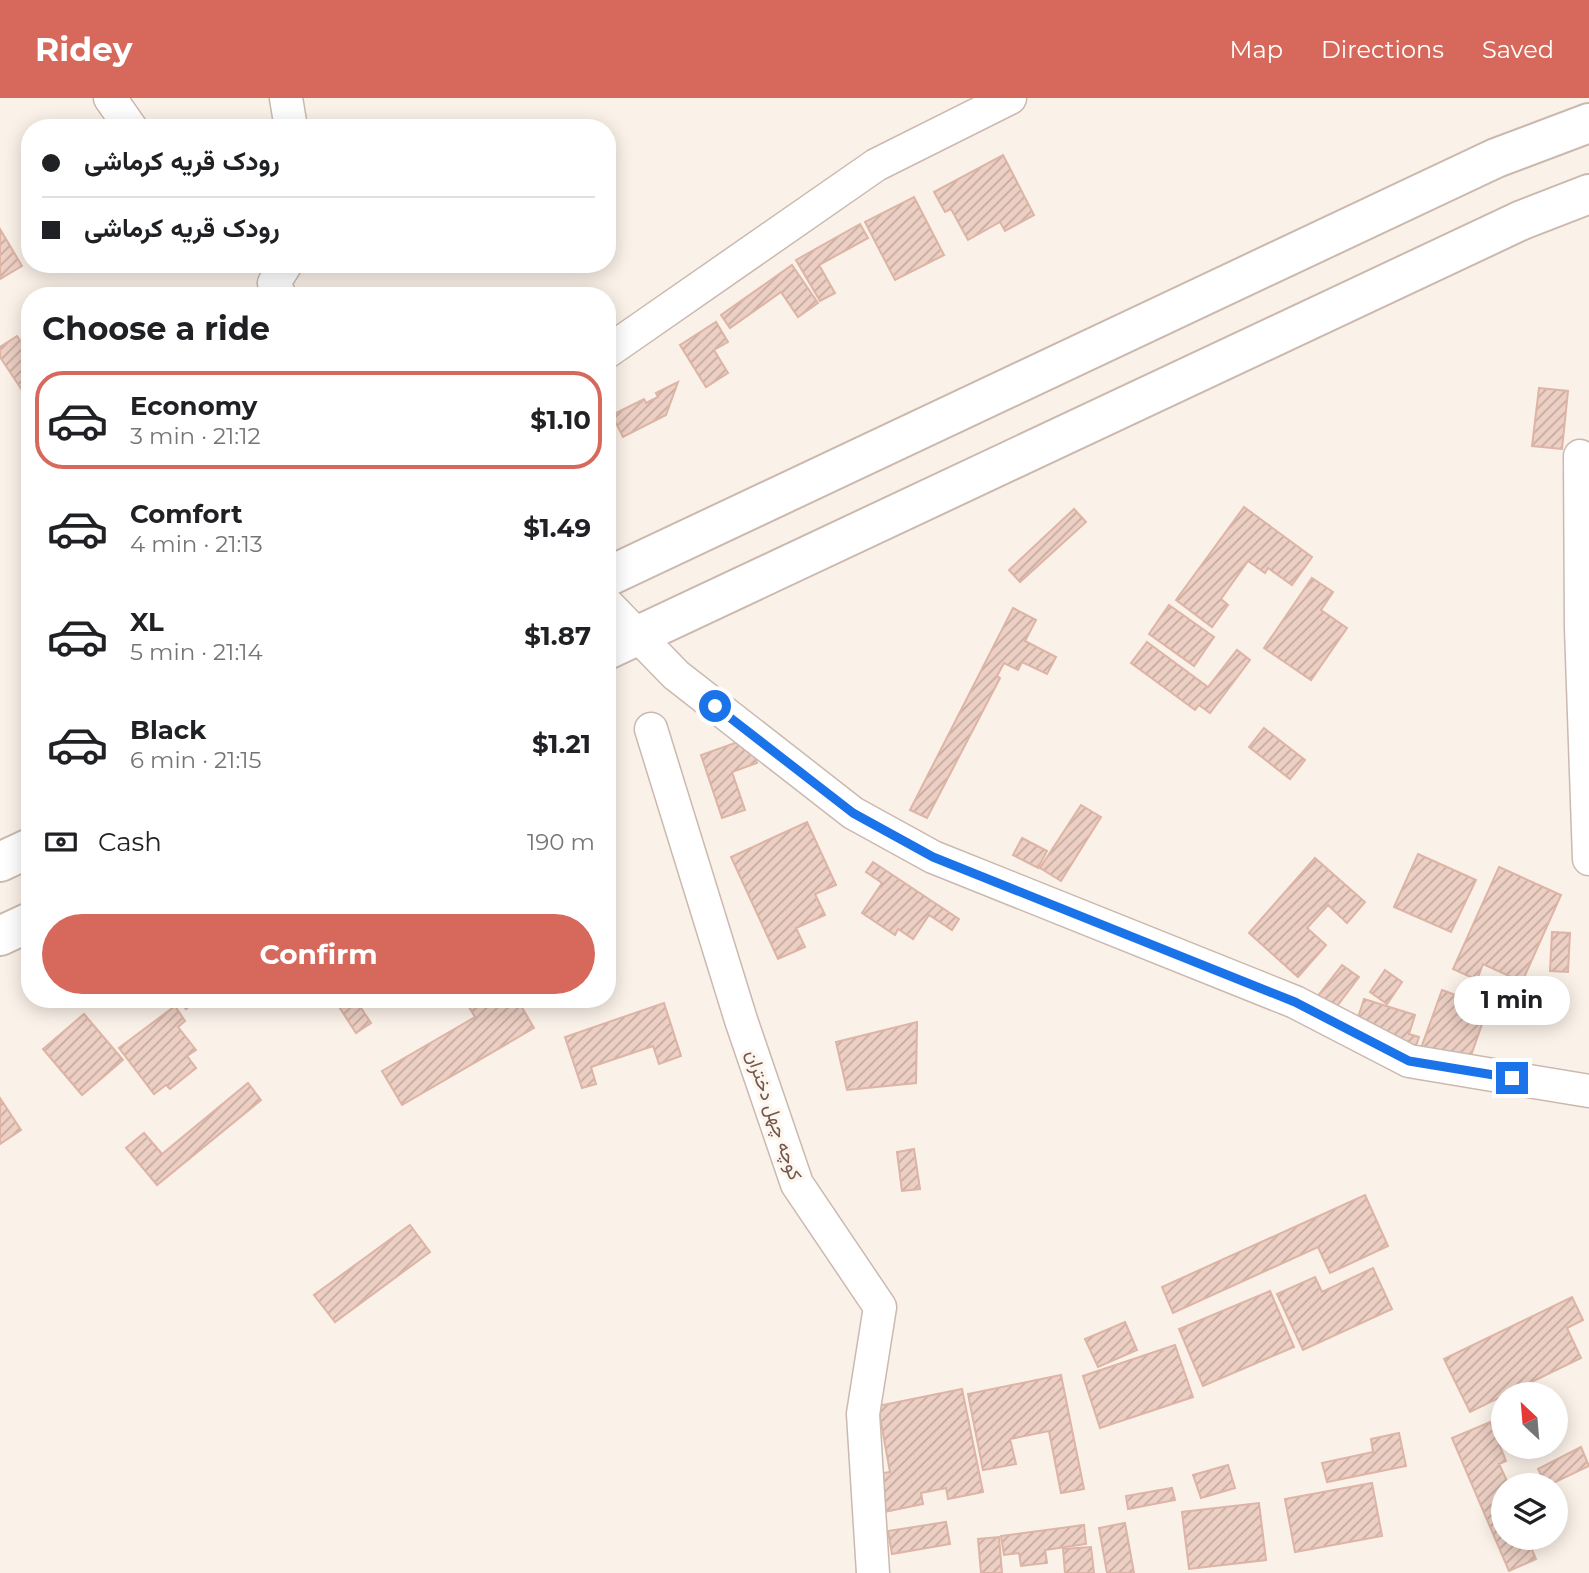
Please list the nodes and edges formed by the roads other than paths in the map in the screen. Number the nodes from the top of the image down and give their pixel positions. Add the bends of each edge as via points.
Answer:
1 (110, 98) edge
2 (286, 98) edge
3 (1010, 98) edge
4 (125, 119) edge
5 (290, 119) edge
6 (1589, 123) edge
7 (1589, 194) edge
8 (616, 346) edge
9 (1580, 456) dead end
10 (616, 573) edge
11 (616, 626) edge
12 (1585, 627) edge
13 (623, 643) edge
14 (651, 729) dead end
15 (21, 852) edge
16 (1589, 859) edge
17 (0, 862) edge
18 (21, 926) edge
19 (0, 936) edge
20 (1589, 1091) edge
21 (873, 1573) edge

1 - 4 street
2 - 5 street
3 - 8 street via 876,165
6 - 10 street via 1496,159
7 - 13 street via 1522,220
9 - 12 street
11 - 13 street
12 - 16 street
13 - 20 street via 676,675 853,813 933,857 1295,1002 1409,1061
14 - 21 street, کوچه چهل دختران via 797,1184 880,1307 863,1414
15 - 17 street
18 - 19 street

